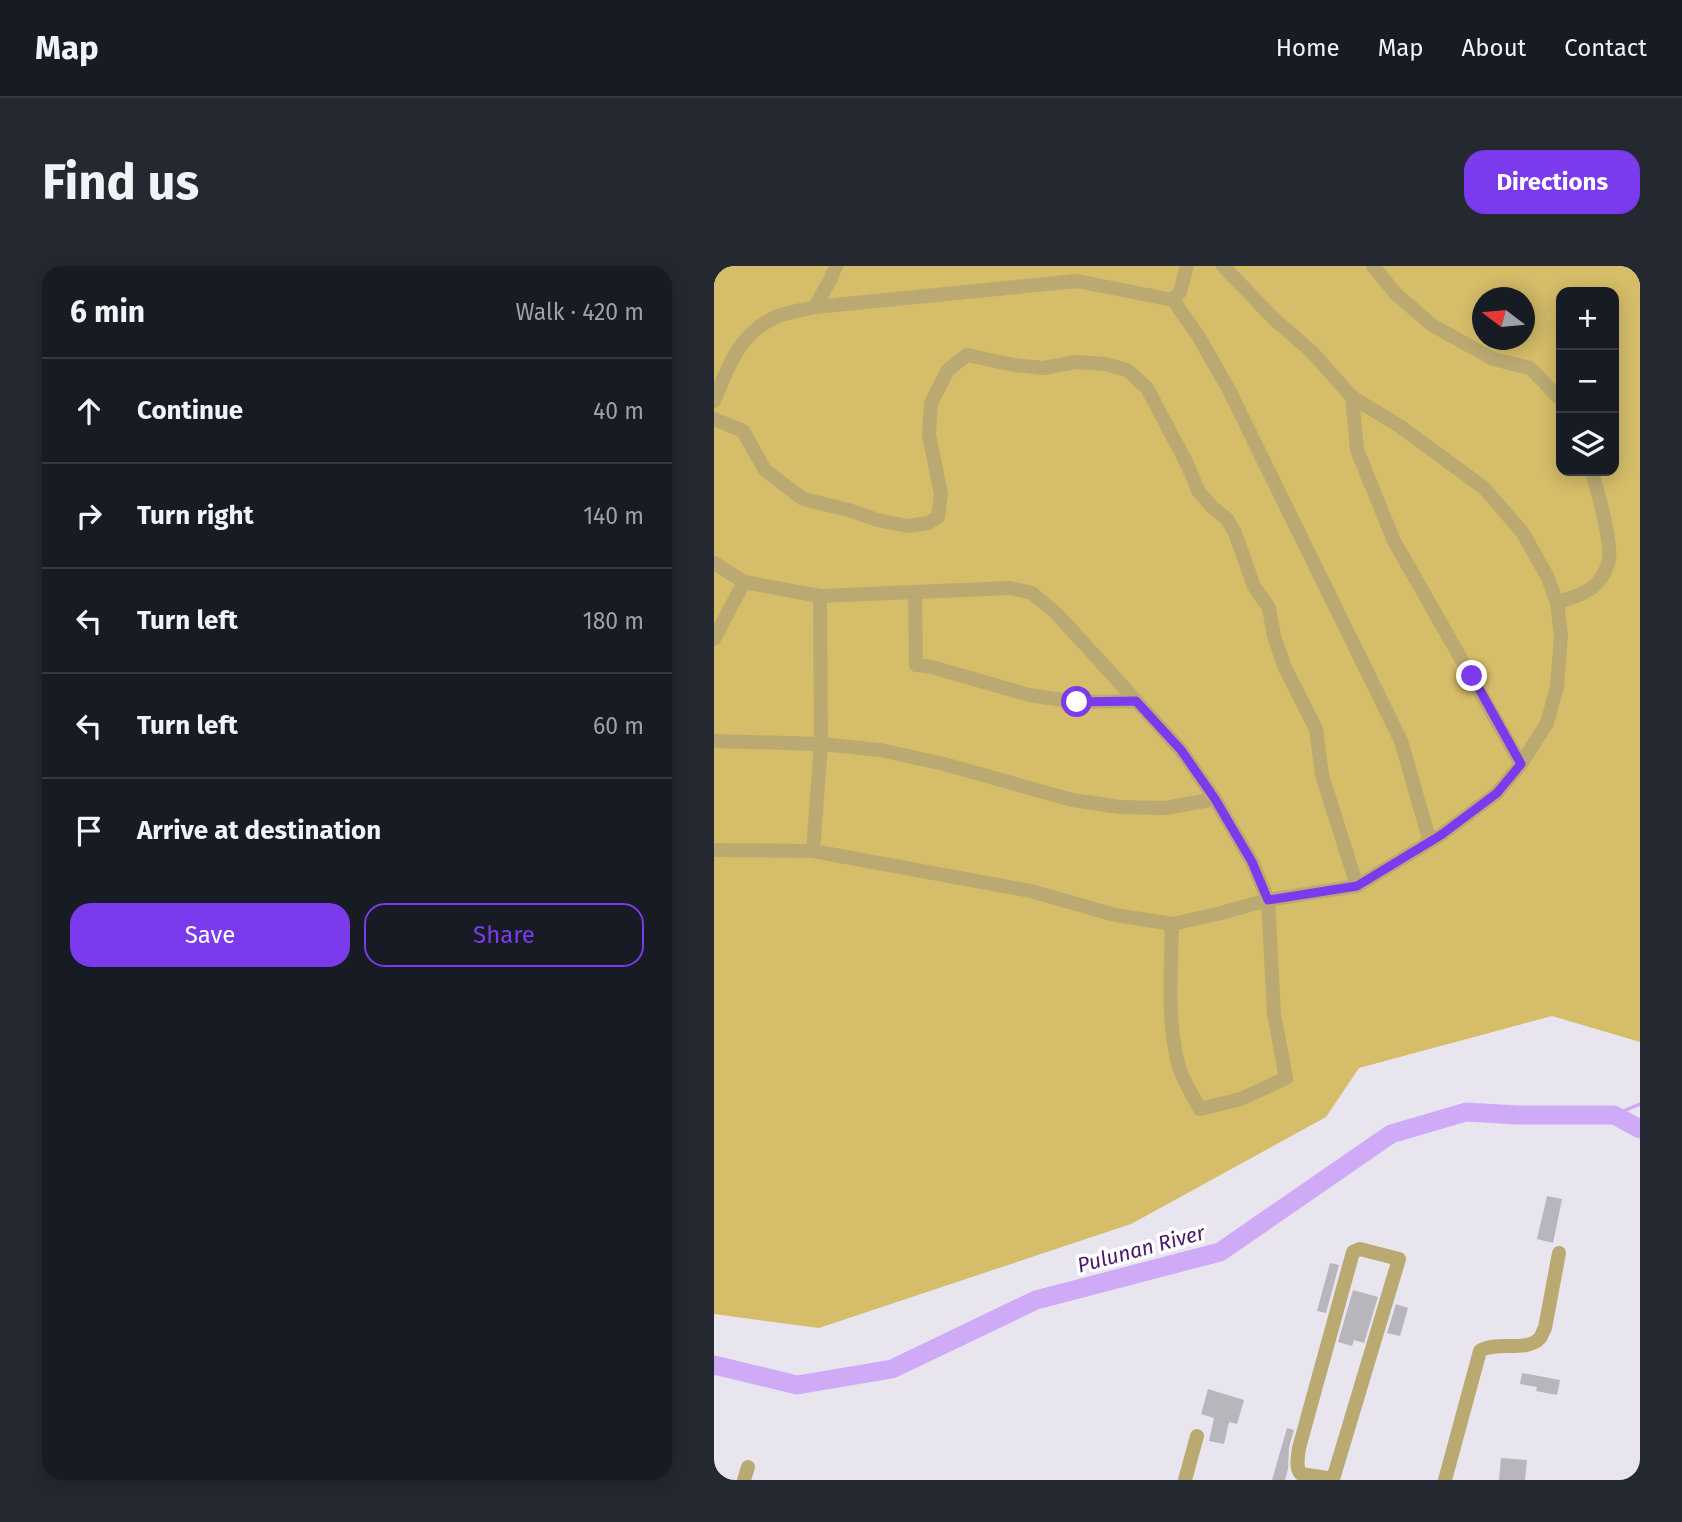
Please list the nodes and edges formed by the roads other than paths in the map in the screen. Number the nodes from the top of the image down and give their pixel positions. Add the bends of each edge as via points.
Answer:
1 (836, 266) edge
2 (1070, 266) edge
3 (1187, 266) edge
4 (1223, 266) edge
5 (1373, 266) edge
6 (1077, 281) junction
7 (1173, 300) junction
8 (815, 307) junction
9 (1556, 395) edge
10 (1352, 397) junction
11 (714, 401) edge
12 (714, 419) edge
13 (1593, 476) edge
14 (714, 563) edge
15 (744, 582) junction
16 (915, 592) junction
17 (820, 596) junction
18 (1557, 603) junction
19 (714, 639) edge
20 (1136, 701) junction
21 (714, 741) edge
22 (821, 744) junction
23 (1521, 764) junction
24 (1215, 799) junction
25 (1430, 842) junction
26 (714, 850) edge
27 (813, 851) junction
28 (1357, 886) junction
29 (1268, 900) junction
30 (1172, 924) junction
31 (1559, 1253) dead end
32 (1197, 1436) dead end
33 (1333, 1479) edge
34 (1185, 1480) edge
35 (1446, 1480) edge

1 - 8 street
2 - 6 street
3 - 7 street
4 - 10 street
5 - 9 street via 1396,294 1432,325 1493,359 1530,368
6 - 7 street
6 - 8 street
7 - 25 street via 1228,388 1401,741
8 - 11 street via 778,316 752,331 732,357
10 - 18 street via 1402,427 1484,488 1523,533
10 - 23 street via 1357,450 1394,541
12 - 28 street via 743,431 765,470 803,499 908,526 938,517 941,494 929,435 930,403 948,370 967,355 1043,368 1076,362 1127,370 1147,388 1199,492 1227,519 1254,586 1269,608 1285,668 1316,729 1322,775
13 - 18 street via 1610,556 1606,572 1593,587
14 - 15 street
15 - 17 street
15 - 19 street
16 - 17 street
16 - 20 street via 1010,588 1032,593
16 - 20 street via 916,665 1029,695 1077,702
17 - 22 street
18 - 23 street via 1561,636 1557,687 1547,723
20 - 24 street via 1181,750
21 - 22 street
22 - 24 street via 880,750 1072,800 1120,807 1165,808
22 - 27 street
23 - 25 street via 1497,793
24 - 29 street
25 - 28 street
26 - 27 street
27 - 30 street via 1031,891 1115,915
28 - 29 street
29 - 30 street
29 - 30 street via 1274,1014 1286,1078 1241,1099 1200,1110 1181,1074 1173,1042
31 - 35 street via 1539,1339 1480,1352
32 - 34 street
33 - 33 street via 1399,1259 1360,1249 1353,1252 1297,1463 1301,1474

